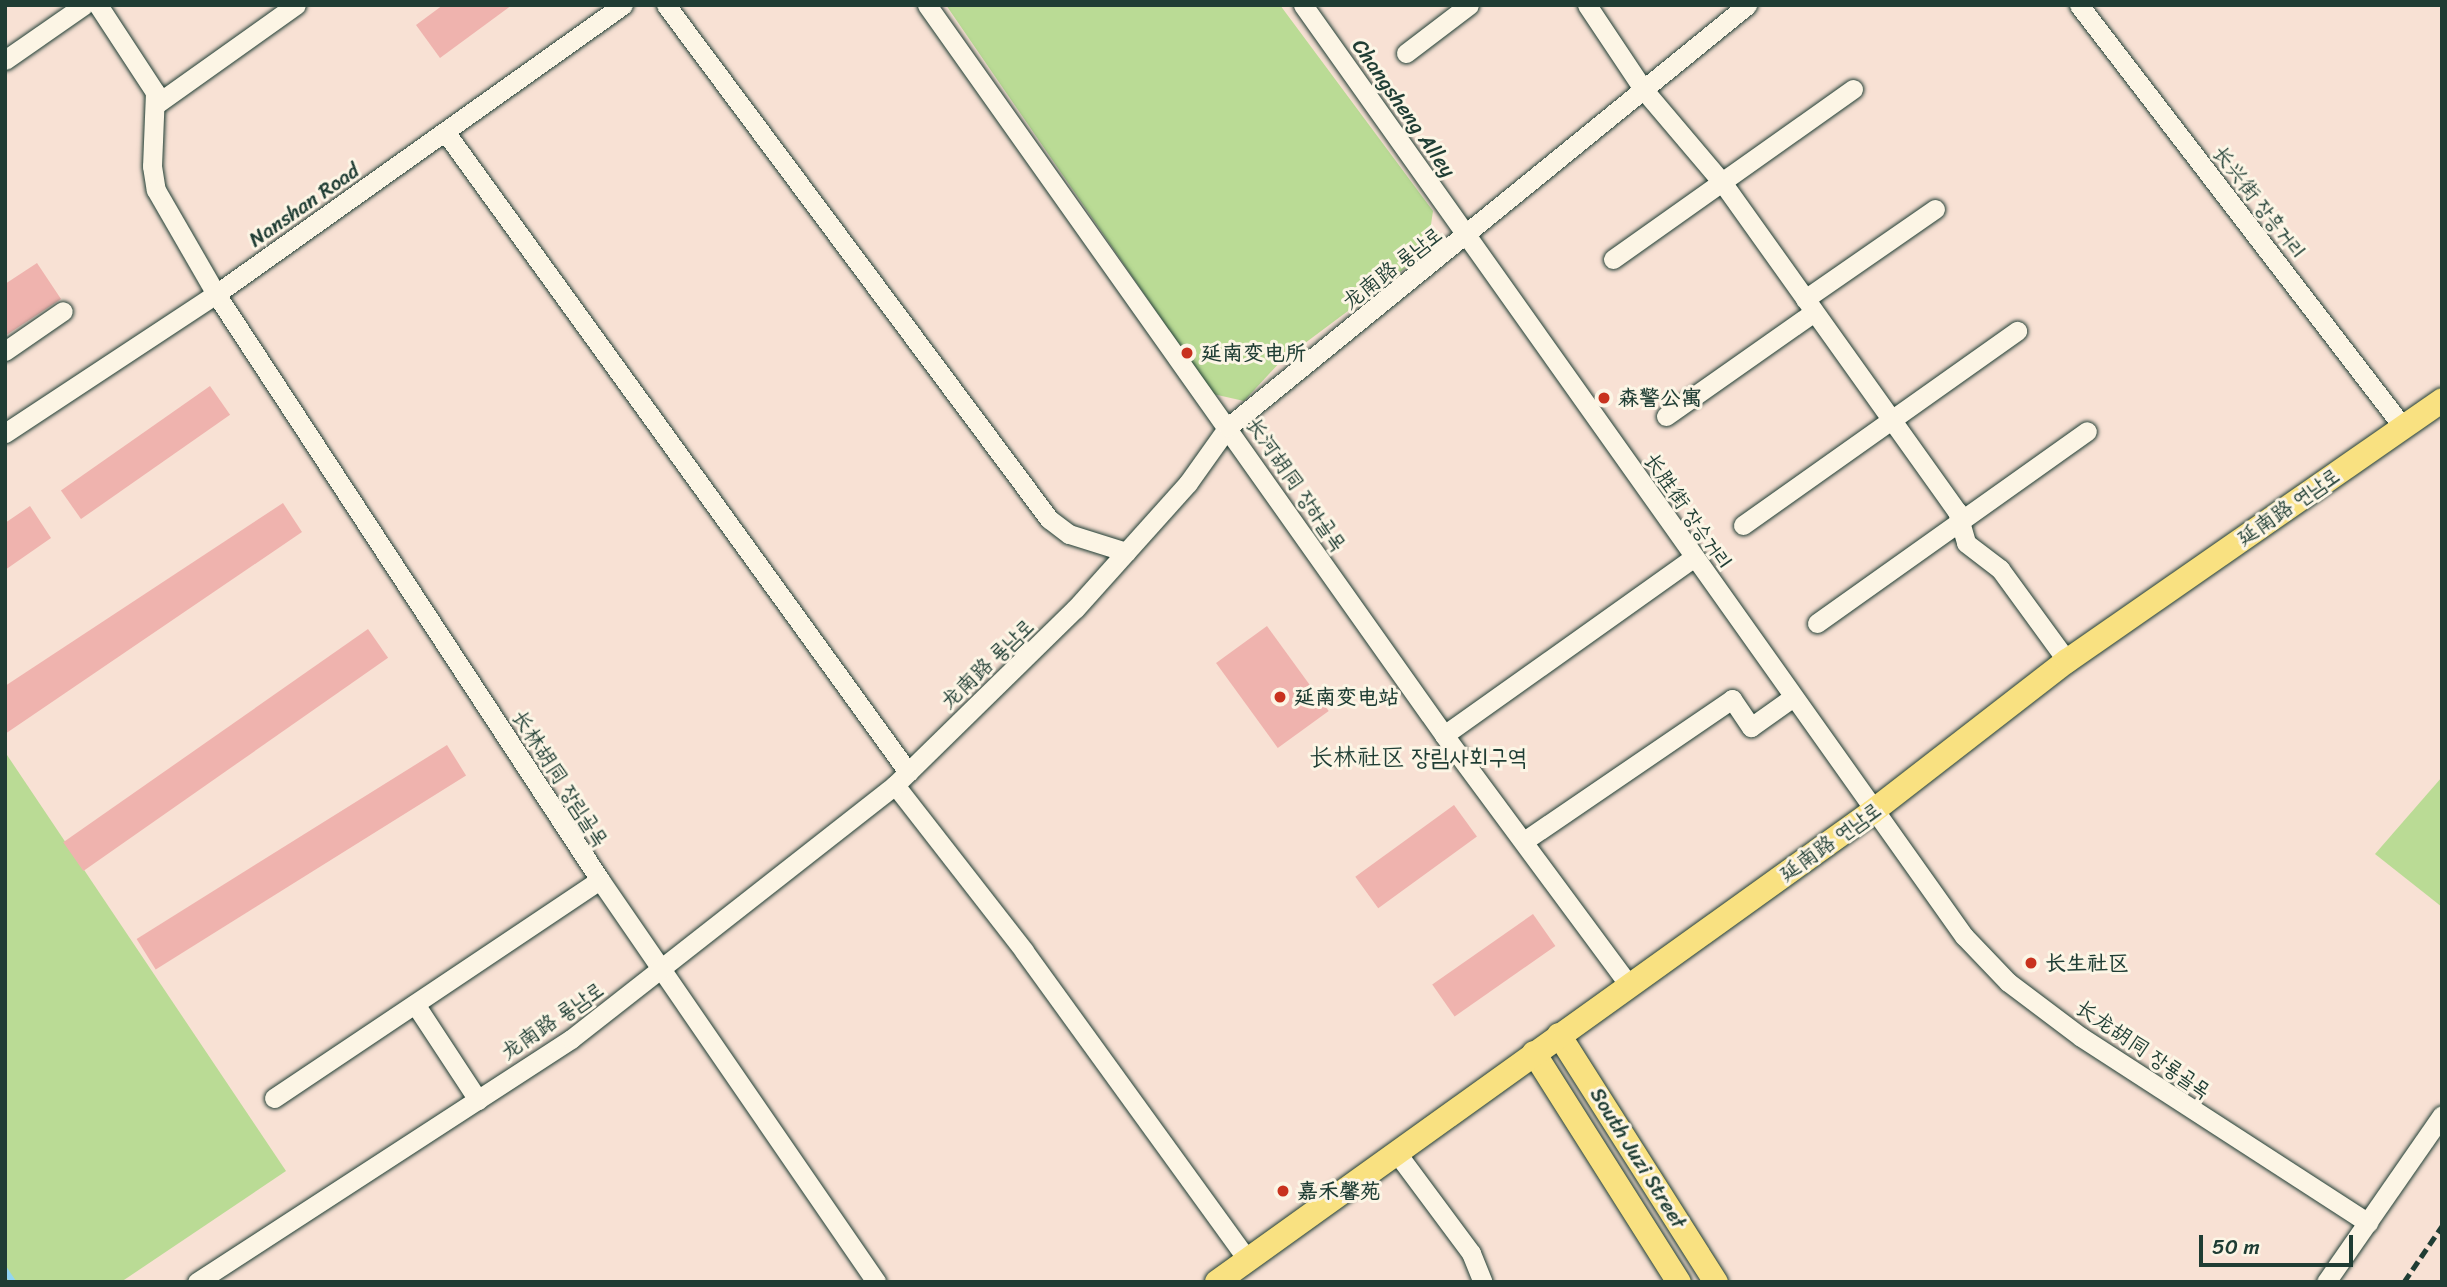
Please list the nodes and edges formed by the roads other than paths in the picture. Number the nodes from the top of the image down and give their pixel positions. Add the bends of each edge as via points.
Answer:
1 (84, 5) edge
2 (98, 5) edge
3 (296, 5) edge
4 (623, 5) edge
5 (666, 5) edge
6 (927, 5) edge
7 (1303, 5) edge
8 (1469, 5) edge
9 (1587, 5) edge
10 (1747, 5) edge
11 (2079, 5) edge
12 (1406, 53) dead end
13 (5, 60) edge
14 (1643, 89) junction
15 (1853, 89) dead end
16 (158, 103) junction
17 (446, 133) junction
18 (1721, 182) junction
19 (1935, 209) dead end
20 (1468, 237) junction
21 (1613, 259) dead end
22 (216, 294) junction
23 (1810, 306) junction
24 (63, 311) dead end
25 (2017, 331) dead end
26 (5, 351) edge
27 (2442, 400) edge
28 (1667, 416) dead end
29 (1891, 420) junction
30 (1228, 427) junction
31 (2403, 427) junction
32 (2088, 431) dead end
33 (5, 433) edge
34 (1961, 521) junction
35 (1743, 525) dead end
36 (1126, 552) junction
37 (1693, 558) junction
38 (1817, 623) dead end
39 (2067, 661) junction
40 (1791, 698) junction
41 (1444, 735) junction
42 (901, 779) junction
43 (1872, 812) junction
44 (1524, 841) junction
45 (600, 880) junction
46 (661, 967) junction
47 (1630, 986) junction
48 (415, 1004) junction
49 (1559, 1035) junction
50 (1534, 1053) junction
51 (274, 1098) dead end
52 (478, 1100) junction
53 (2442, 1115) edge
54 (1396, 1152) junction
55 (2368, 1223) junction
56 (1247, 1259) junction
57 (197, 1282) edge
58 (876, 1282) edge
59 (1217, 1282) edge
60 (1483, 1282) edge
61 (1679, 1282) edge
62 (1716, 1282) edge
63 (2326, 1282) edge

1 - 13 street
2 - 16 street
3 - 16 street
4 - 17 street, Nanshan Road
5 - 36 street via 1049,519 1069,534
6 - 30 street, 长河胡同 장하골목
7 - 20 street, Changsheng Alley
8 - 12 street
9 - 14 street
10 - 14 street, 龙南路 룡남로
11 - 31 street, 长兴街 장흥거리
14 - 18 street
14 - 20 street, 龙南路 룡남로
15 - 18 street
16 - 22 street, 长林胡同 장림골목 via 152,166 156,190
17 - 22 street, Nanshan Road
17 - 42 street
18 - 21 street
18 - 23 street
19 - 23 street
20 - 30 street, 龙南路 룡남로
20 - 37 street, 长胜街 장승거리
22 - 33 street, Nanshan Road
22 - 45 street, 长林胡同 장림골목
23 - 28 street
23 - 29 street
24 - 26 street
25 - 29 street
27 - 31 main road, 延南路 연남로
29 - 34 street
29 - 35 street
30 - 36 street, 龙南路 룡남로 via 1188,483
30 - 41 street, 长河胡同 장하골목
31 - 39 main road, 延南路 연남로
32 - 34 street
34 - 38 street
34 - 39 street via 1966,543 2000,569
36 - 42 street, 龙南路 룡남로 via 1075,609
37 - 40 street, 长胜街 장승거리
37 - 41 street
39 - 43 main road, 延南路 연남로
40 - 43 street, 长胜街 장승거리
40 - 44 street via 1751,727 1732,699
41 - 44 street, 长河胡同 장하골목
42 - 46 street, 龙南路 룡남로
42 - 56 street
43 - 47 main road, 延南路 연남로
43 - 55 street, 长龙胡同 장룡골목 via 1964,936 2008,982 2081,1037
44 - 47 street, 长河胡同 장하골목
45 - 46 street, 长林胡同 장림골목
45 - 48 street
46 - 52 street, 龙南路 룡남로 via 570,1039
46 - 58 street, 长林胡同 장림골목
47 - 49 main road, 延南路 연남로
48 - 51 street
48 - 52 street
49 - 50 main road, 延南路 연남로
49 - 62 main road, South Juzi Street
50 - 54 main road, 延南路 연남로
50 - 61 main road, South Juzi Street
52 - 57 street, 龙南路 룡남로
53 - 55 street
54 - 56 main road, 延南路 연남로
54 - 60 street via 1471,1253
55 - 63 street
56 - 59 main road, 延南路 연남로

